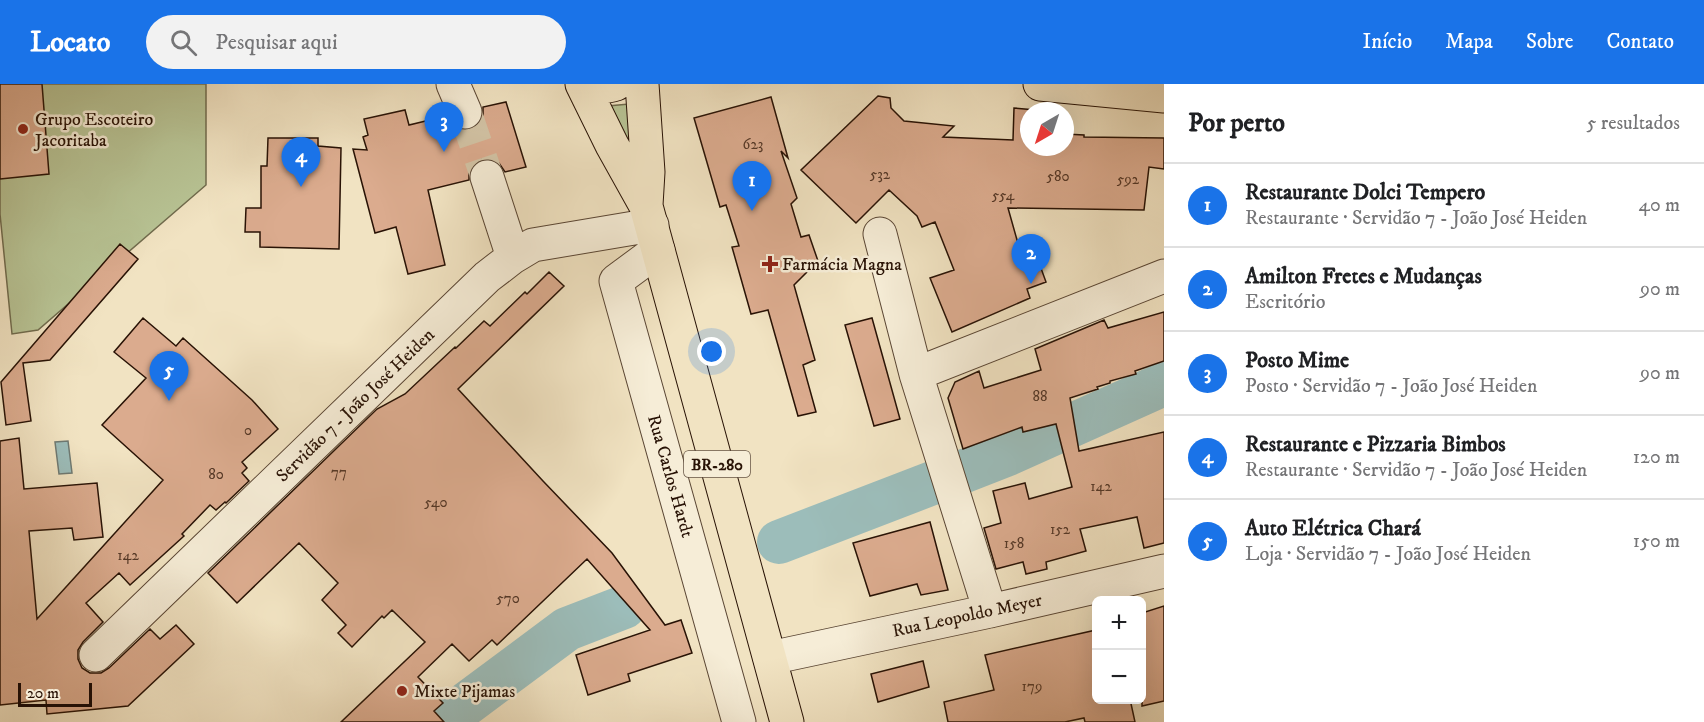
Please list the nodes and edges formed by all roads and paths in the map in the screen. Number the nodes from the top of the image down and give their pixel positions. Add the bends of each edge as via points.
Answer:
1 (1040, 84) edge
2 (619, 85) edge
3 (1094, 87) edge
4 (1164, 96) edge
5 (487, 177) tunnel mouth
6 (652, 227) junction
7 (880, 234) dead end
8 (513, 257) junction
9 (1164, 276) edge
10 (916, 374) junction
11 (1164, 571) edge
12 (990, 611) junction
13 (96, 655) dead end
14 (770, 658) junction
15 (740, 722) edge
16 (787, 722) edge

1 - 3 main road
2 - 6 main road, BR-280 via 648,172
2 - 6 main road, BR-280 via 612,145
3 - 4 main road
5 - 8 street
6 - 8 street, Servidão 7 - João José Heiden via 533,245
6 - 14 main road, BR-280
6 - 15 street, Rua Carlos Hardt via 616,281
7 - 10 street
8 - 13 street, Servidão 7 - João José Heiden via 479,284
9 - 10 street
10 - 12 street
11 - 12 street, Rua Leopoldo Meyer
12 - 14 street, Rua Leopoldo Meyer
14 - 16 main road, BR-280

